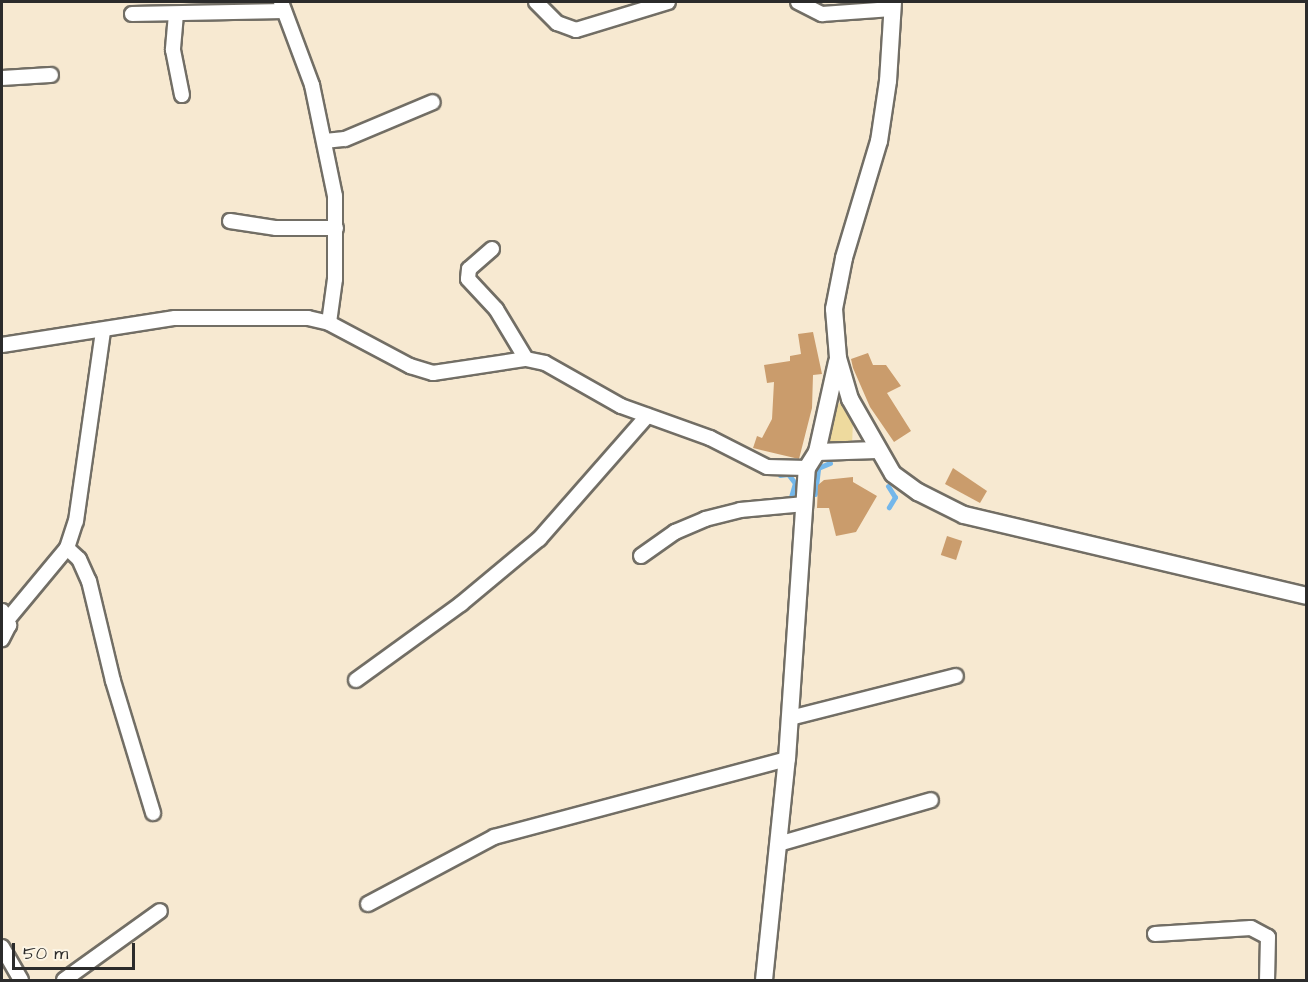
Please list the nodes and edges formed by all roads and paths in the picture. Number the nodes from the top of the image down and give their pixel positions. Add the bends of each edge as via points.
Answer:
1 (536, 2) edge
2 (668, 2) edge
3 (798, 2) edge
4 (893, 5) edge
5 (283, 6) edge
6 (132, 14) dead end
7 (176, 14) junction
8 (51, 75) dead end
9 (2, 78) edge
10 (182, 95) dead end
11 (433, 102) dead end
12 (325, 141) junction
13 (230, 221) dead end
14 (336, 228) junction
15 (492, 249) dead end
16 (329, 323) junction
17 (103, 331) junction
18 (2, 345) edge
19 (838, 358) junction
20 (526, 359) junction
21 (647, 416) junction
22 (877, 450) junction
23 (817, 452) junction
24 (807, 468) junction
25 (805, 504) junction
26 (67, 548) junction
27 (641, 556) dead end
28 (1306, 596) edge
29 (5, 615) edge
30 (2, 639) edge
31 (956, 676) dead end
32 (356, 680) dead end
33 (790, 718) junction
34 (787, 759) junction
35 (930, 800) dead end
36 (153, 813) dead end
37 (778, 844) junction
38 (368, 904) dead end
39 (160, 911) dead end
40 (1155, 934) dead end
41 (2, 947) edge
42 (21, 981) edge
43 (64, 981) edge
44 (764, 981) edge
45 (1267, 981) edge

1 - 2 street via 557,23 576,30
3 - 4 street via 822,14
4 - 19 street via 879,141 844,258 834,309
5 - 7 street
5 - 12 street via 312,85
6 - 7 street
7 - 10 street via 173,50
8 - 9 street
11 - 12 street via 345,139
12 - 14 street
13 - 14 street via 276,228
14 - 16 street
15 - 20 street via 469,268 468,279 496,309
16 - 17 street via 308,318 175,318
16 - 20 street via 410,366 433,373
17 - 18 street
17 - 26 street via 76,521
19 - 22 street via 850,399
19 - 23 street
20 - 21 street via 545,363
21 - 24 street via 710,438 767,467
21 - 32 street via 539,539 460,604
22 - 23 street
22 - 28 street via 893,474 907,485 964,515
23 - 24 street
24 - 25 street
25 - 27 street via 740,510 705,519 675,532
25 - 33 street
26 - 29 street
26 - 36 street via 89,580 113,681
29 - 30 street via 7,631
31 - 33 street
33 - 34 street
34 - 37 street
34 - 38 street via 494,837
35 - 37 street
37 - 44 street
39 - 43 street
40 - 45 street via 1251,928 1268,937
41 - 42 street

